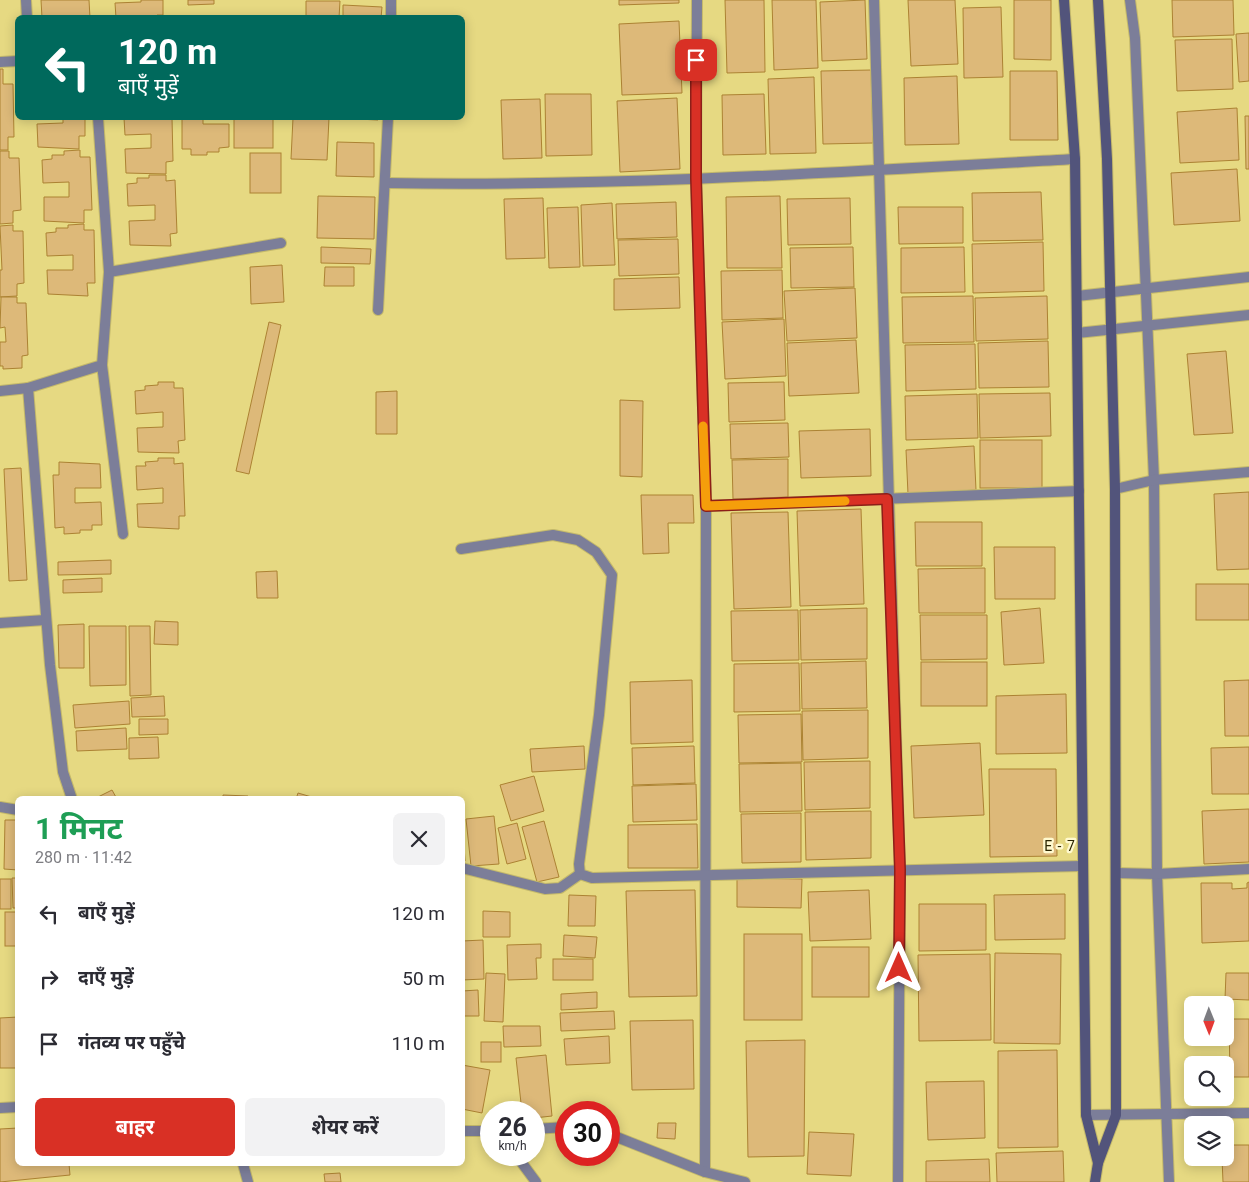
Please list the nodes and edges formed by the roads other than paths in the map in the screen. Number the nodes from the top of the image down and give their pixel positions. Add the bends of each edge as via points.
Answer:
1 (26, 0) edge
2 (391, 0) edge
3 (697, 0) edge
4 (874, 0) edge
5 (1064, 0) edge
6 (1098, 0) edge
7 (1130, 0) edge
8 (27, 15) edge
9 (391, 15) edge
10 (15, 61) edge
11 (0, 62) edge
12 (98, 120) edge
13 (388, 120) edge
14 (1075, 159) junction
15 (880, 170) junction
16 (696, 178) junction
17 (386, 184) junction
18 (281, 243) dead end
19 (109, 272) junction
20 (1249, 277) edge
21 (1146, 288) junction
22 (1111, 292) junction
23 (1077, 296) junction
24 (378, 310) dead end
25 (1249, 315) edge
26 (1148, 326) junction
27 (1111, 329) junction
28 (1077, 333) junction
29 (102, 365) junction
30 (28, 388) junction
31 (0, 391) edge
32 (1249, 472) edge
33 (1154, 480) junction
34 (1115, 489) junction
35 (1079, 490) junction
36 (887, 499) junction
37 (706, 506) junction
38 (123, 534) dead end
39 (461, 549) dead end
40 (45, 620) junction
41 (0, 623) edge
42 (71, 796) edge
43 (0, 807) edge
44 (15, 810) edge
45 (1082, 866) junction
46 (465, 869) edge
47 (1249, 869) edge
48 (900, 870) junction
49 (1116, 873) junction
50 (580, 874) junction
51 (1157, 874) junction
52 (706, 875) junction
53 (15, 1106) edge
54 (0, 1108) edge
55 (1249, 1113) edge
56 (1086, 1114) junction
57 (1167, 1114) junction
58 (1116, 1115) junction
59 (465, 1131) edge
60 (480, 1131) edge
61 (620, 1138) edge
62 (1098, 1163) junction
63 (244, 1166) edge
64 (524, 1166) edge
65 (705, 1172) junction
66 (248, 1182) edge
67 (536, 1182) edge
68 (745, 1182) edge
69 (898, 1182) edge
70 (1096, 1182) edge
71 (1169, 1182) edge

1 - 8 street
2 - 9 street
3 - 16 street
4 - 15 street
5 - 14 street
6 - 22 street
7 - 21 street via 1135,38
10 - 11 street
12 - 19 street
13 - 17 street
14 - 15 street
14 - 23 street
15 - 16 street
15 - 36 street
16 - 17 street via 508,185
16 - 37 street
17 - 24 street
18 - 19 street
19 - 29 street
20 - 21 street
21 - 22 street
21 - 26 street
22 - 23 street
22 - 27 street
23 - 28 street
25 - 26 street
26 - 27 street
26 - 33 street
27 - 28 street
27 - 34 street
28 - 35 street
29 - 30 street
29 - 38 street
30 - 31 street
30 - 40 street
32 - 33 street
33 - 34 street
33 - 51 street
34 - 49 street
35 - 36 street
35 - 45 street
36 - 37 street
36 - 48 street
37 - 52 street
39 - 50 street via 552,535 578,540 596,552 612,575
40 - 41 street
40 - 42 street via 63,772
43 - 44 street
45 - 48 street
45 - 56 street
46 - 50 street via 545,889 560,888
47 - 51 street
48 - 52 street
48 - 69 street
49 - 51 street
49 - 58 street
50 - 52 street via 592,878
51 - 57 street
52 - 65 street
53 - 54 street
55 - 57 street
56 - 58 street
56 - 62 street
57 - 58 street
57 - 71 street
58 - 62 street
59 - 60 street
61 - 65 street
62 - 70 street
63 - 66 street
64 - 67 street
65 - 68 street

